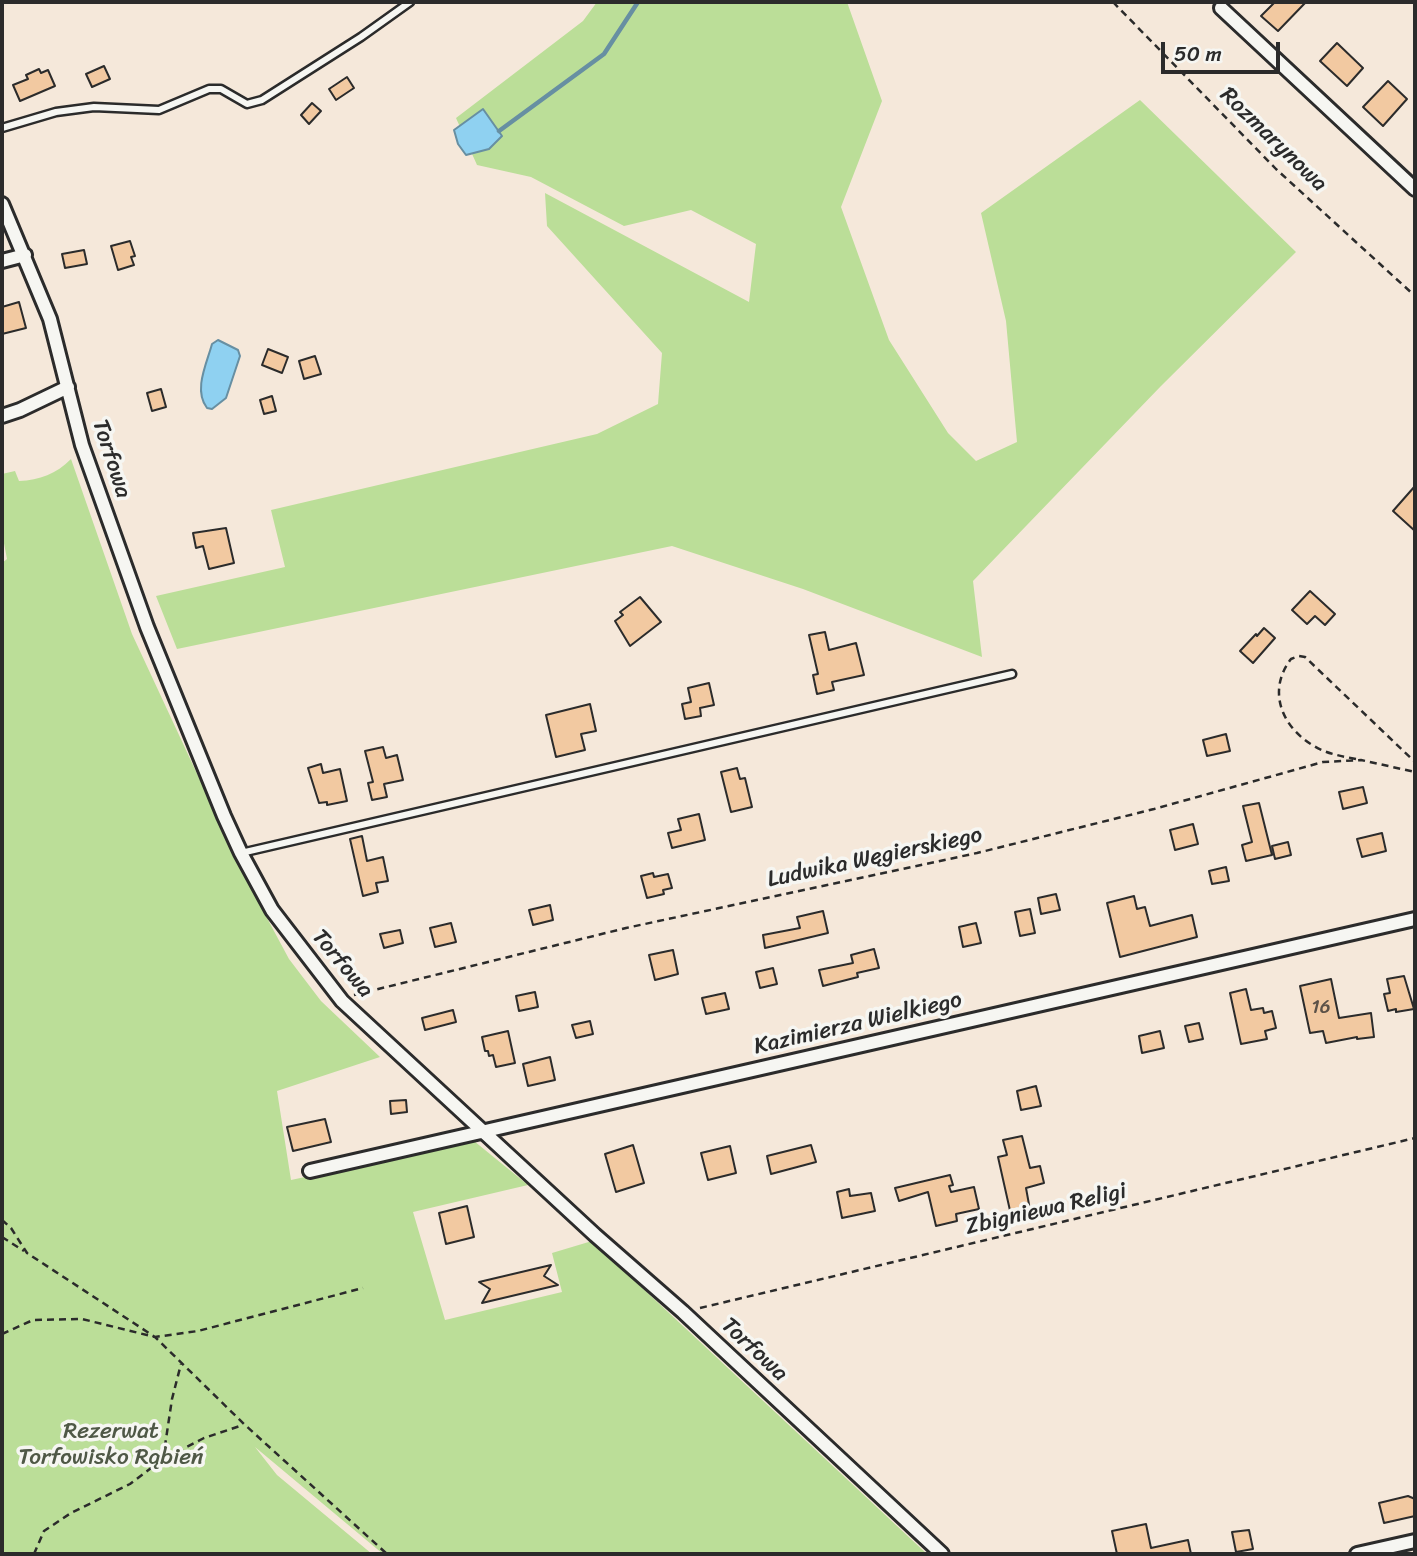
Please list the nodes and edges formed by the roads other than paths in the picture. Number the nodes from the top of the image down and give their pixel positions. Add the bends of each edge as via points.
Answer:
1 (410, 2) edge
2 (1221, 8) dead end
3 (2, 128) edge
4 (1415, 189) edge
5 (2, 204) edge
6 (25, 255) junction
7 (2, 261) edge
8 (68, 387) junction
9 (2, 416) edge
10 (1012, 674) dead end
11 (241, 853) junction
12 (1415, 919) edge
13 (483, 1131) junction
14 (310, 1171) dead end
15 (1415, 1541) edge
16 (942, 1554) edge
17 (1357, 1554) edge

1 - 3 lane via 262,100 247,104 221,89 209,89 159,110 94,107
2 - 4 street
5 - 6 street, Torfowa
6 - 7 street
6 - 8 street, Torfowa via 50,319
8 - 9 street
8 - 11 street, Torfowa via 82,445 147,627
10 - 11 lane
11 - 13 street, Torfowa via 272,910 342,1001
12 - 13 street, Kazimierza Wielkiego
13 - 14 street, Kazimierza Wielkiego
13 - 16 street, Torfowa
15 - 17 street

